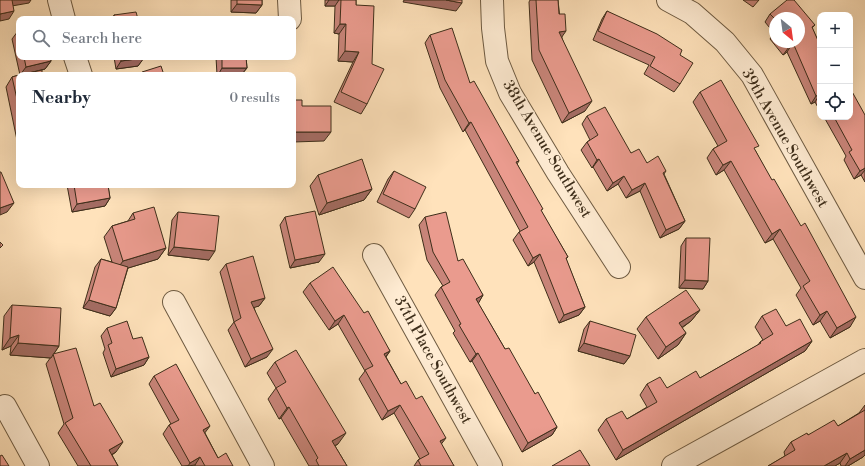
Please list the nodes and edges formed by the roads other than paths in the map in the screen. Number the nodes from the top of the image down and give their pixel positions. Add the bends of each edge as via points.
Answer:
1 (59, 0) edge
2 (289, 0) edge
3 (492, 0) edge
4 (668, 0) edge
5 (63, 16) edge
6 (290, 16) edge
7 (76, 60) edge
8 (80, 72) edge
9 (374, 255) dead end
10 (619, 267) dead end
11 (865, 278) edge
12 (174, 302) dead end
13 (865, 360) edge
14 (5, 406) dead end
15 (38, 466) edge
16 (263, 466) edge
17 (491, 466) edge
18 (673, 466) edge

1 - 5 street
2 - 6 street
3 - 10 street, 38th Avenue Southwest via 497,61 510,93
4 - 11 street, 39th Avenue Southwest via 692,13 725,42 752,75
7 - 8 street
9 - 17 street, 37th Place Southwest
12 - 16 street
13 - 18 street
14 - 15 street

